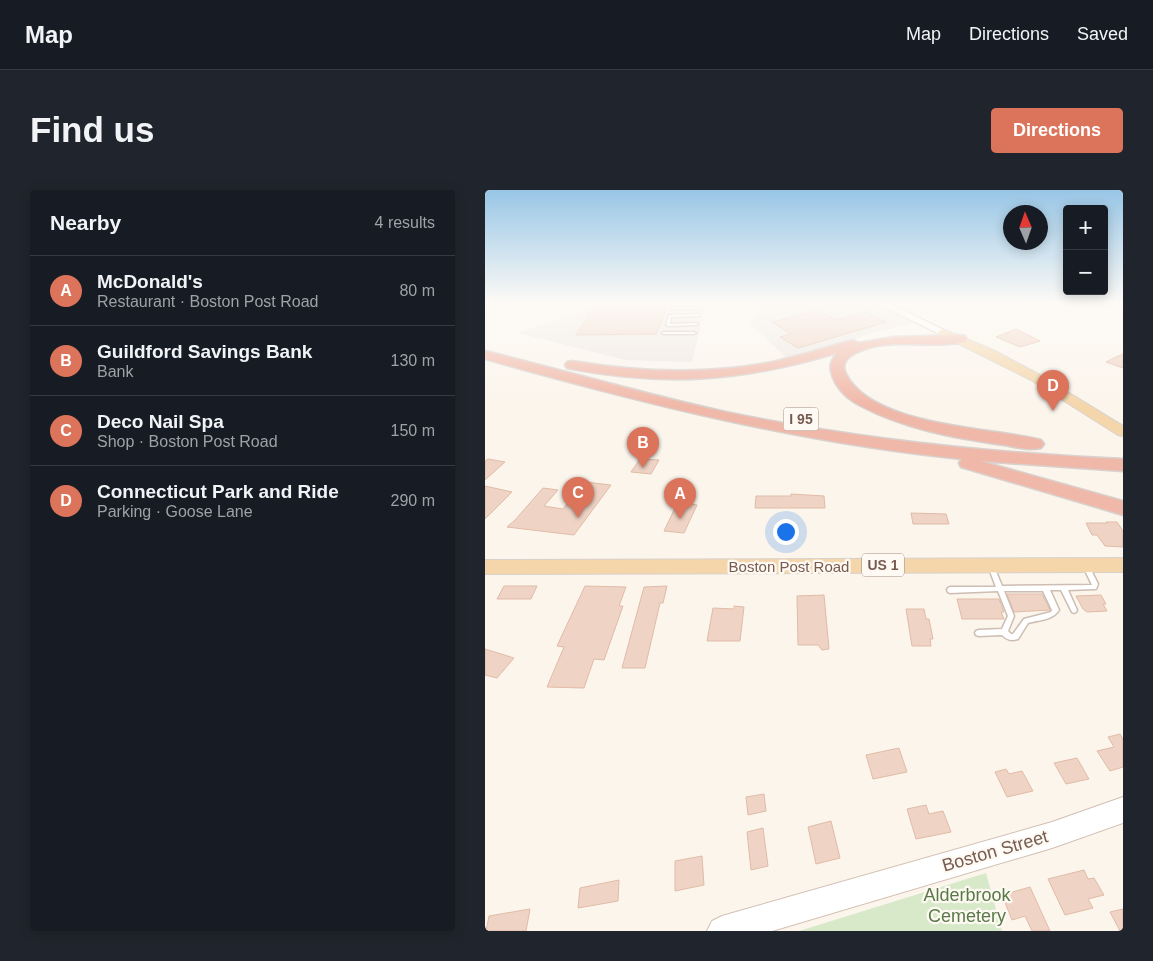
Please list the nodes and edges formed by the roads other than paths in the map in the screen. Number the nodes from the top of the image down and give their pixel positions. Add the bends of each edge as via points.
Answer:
1 (914, 338) edge
2 (957, 338) edge
3 (960, 339) junction
4 (485, 346) edge
5 (507, 352) junction
6 (485, 355) edge
7 (1120, 428) edge
8 (842, 437) junction
9 (1123, 453) edge
10 (1123, 465) edge
11 (1123, 508) edge
12 (991, 565) junction
13 (1085, 565) junction
14 (1123, 565) edge
15 (485, 567) edge
16 (1000, 589) junction
17 (1046, 589) junction
18 (1064, 589) junction
19 (950, 590) dead end
20 (1074, 610) dead end
21 (1004, 632) junction
22 (979, 633) dead end
23 (1123, 810) edge
24 (722, 931) edge

1 - 5 highway via 860,342 773,366 711,374 621,373
2 - 3 main road
3 - 7 main road via 1024,369
3 - 9 highway via 859,346 839,359 836,368 839,379 865,402 886,413 919,423 1010,442
4 - 5 highway, I 95
5 - 9 highway, I 95 via 762,413 933,438
6 - 8 highway, I 95 via 675,405
8 - 10 highway, I 95 via 953,452
8 - 11 highway via 957,460
12 - 13 main road, Boston Post Road / US 1
12 - 15 main road, Boston Post Road / US 1
12 - 16 lane
13 - 14 main road, Boston Post Road / US 1
13 - 18 lane via 1094,588
16 - 17 lane
16 - 19 lane
16 - 21 lane via 1011,616
17 - 18 lane
17 - 21 lane via 1055,610 1053,614 1026,621 1015,637
18 - 20 lane
21 - 22 lane
23 - 24 main road, Boston Street via 1052,835

